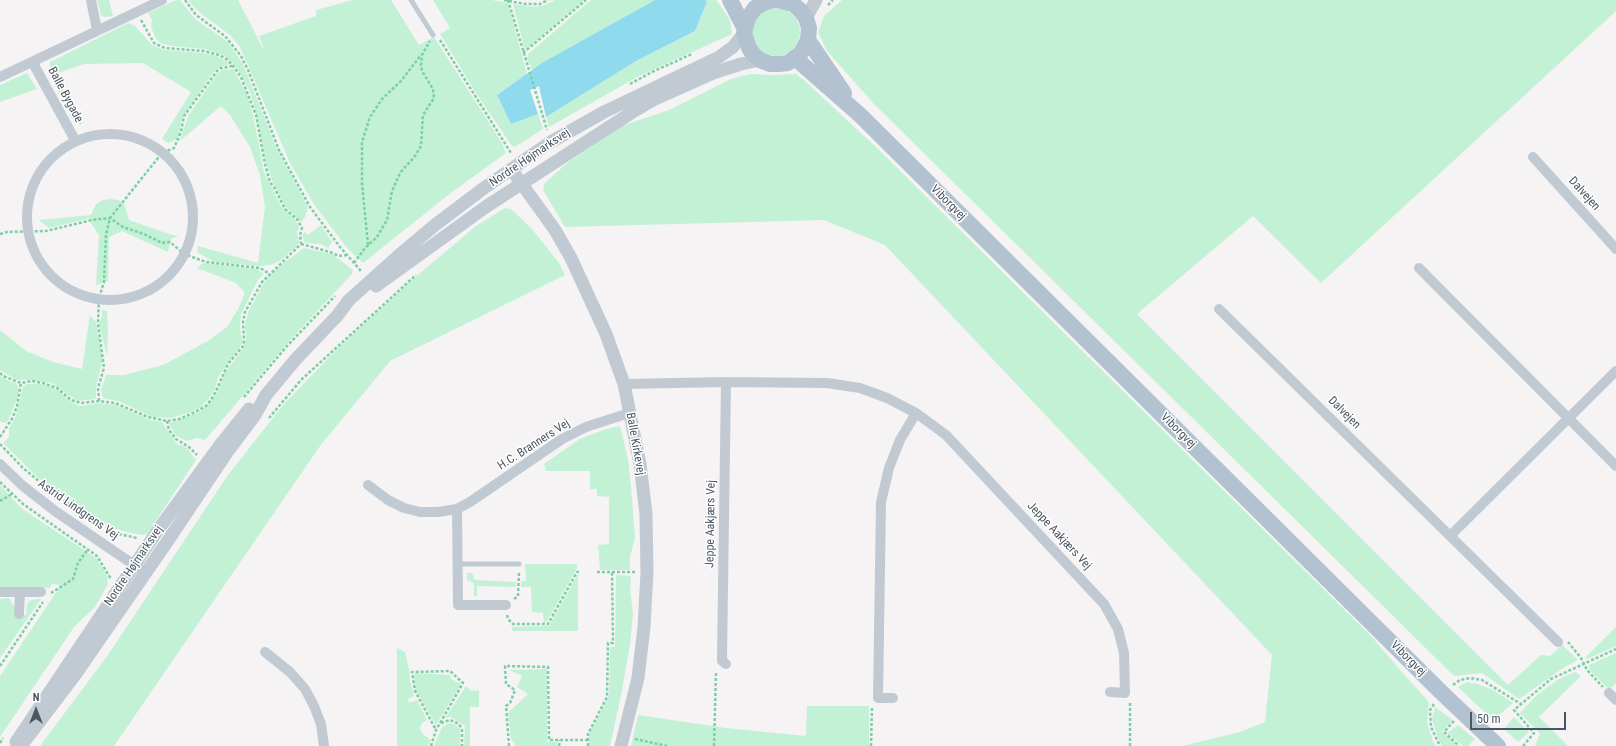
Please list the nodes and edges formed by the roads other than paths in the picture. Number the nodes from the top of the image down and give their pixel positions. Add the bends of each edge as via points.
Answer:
1 (91, 0) edge
2 (162, 0) edge
3 (411, 0) edge
4 (730, 0) edge
5 (816, 0) edge
6 (772, 1) edge
7 (806, 18) junction
8 (99, 30) junction
9 (744, 31) junction
10 (433, 35) road end
11 (808, 40) junction
12 (795, 58) junction
13 (760, 60) junction
14 (33, 62) junction
15 (0, 78) edge
16 (860, 115) junction
17 (75, 140) junction
18 (1533, 158) dead end
19 (508, 163) junction
20 (522, 184) junction
21 (1616, 249) edge
22 (1419, 268) dead end
23 (1219, 309) dead end
24 (337, 316) junction
25 (1616, 371) edge
26 (726, 382) junction
27 (624, 384) junction
28 (630, 413) junction
29 (916, 413) junction
30 (1568, 418) junction
31 (0, 464) edge
32 (1616, 466) edge
33 (368, 485) dead end
34 (457, 509) junction
35 (1450, 536) junction
36 (457, 564) junction
37 (519, 564) road end
38 (140, 569) junction
39 (0, 592) edge
40 (20, 592) junction
41 (45, 593) road end
42 (506, 605) road end
43 (19, 614) dead end
44 (1558, 642) road end
45 (264, 652) dead end
46 (724, 663) road end
47 (1110, 692) dead end
48 (893, 698) dead end
49 (9, 741) edge
50 (622, 741) edge
51 (21, 746) edge
52 (324, 746) edge
53 (1498, 746) edge

1 - 8 street
2 - 8 street, Balle Bygade
3 - 10 lane
4 - 9 main road
5 - 7 street
6 - 7 main road via 793,4
6 - 9 main road via 755,8 748,18
7 - 11 main road via 809,28
8 - 14 street, Balle Bygade
9 - 13 main road via 749,48
9 - 19 street, Nordre Højmarksvej via 733,47 718,57 604,112
11 - 12 main road
11 - 16 main road, Viborgvej
12 - 13 main road via 779,64
12 - 16 main road, Viborgvej
13 - 20 street, Nordre Højmarksvej via 713,73 668,93 594,136
14 - 15 street, Balle Bygade
14 - 17 street, Balle Bygade
16 - 53 main road, Viborgvej
17 - 17 street, Balle Bygade via 54,154 38,173 29,196 26,220 31,245 43,266 61,284 83,295 107,300 134,296 159,284 184,254 190,240 194,213 188,186 175,163 147,142 101,137
18 - 21 street, Dalvejen
19 - 20 street, Balle Kirkevej
19 - 24 street, Nordre Højmarksvej via 397,257 349,300
20 - 24 street, Nordre Højmarksvej via 423,250
20 - 27 street, Balle Kirkevej via 555,230 571,258 606,334
22 - 30 street
23 - 35 street, Dalvejen
24 - 38 street, Nordre Højmarksvej via 266,395 228,451
25 - 30 street
26 - 27 street, Jeppe Aakjærs Vej
26 - 29 street, Jeppe Aakjærs Vej via 827,383 860,388
26 - 46 street, Jeppe Aakjærs Vej
27 - 28 street, Balle Kirkevej
28 - 34 street, H.C. Branners Vej via 586,427 562,440
28 - 50 street, Balle Kirkevej via 646,514 647,572 638,678
29 - 47 street, Jeppe Aakjærs Vej via 946,435 1104,604 1118,629 1124,654 1125,692
29 - 48 street via 900,440 889,468 881,502 878,698
30 - 32 street
30 - 35 street
31 - 38 street, Astrid Lindgrens Vej via 55,511
33 - 34 street, H.C. Branners Vej via 404,508 420,512
34 - 36 street
35 - 44 street, Dalvejen
36 - 37 lane
36 - 42 street via 458,605
38 - 49 street, Nordre Højmarksvej via 26,724
38 - 51 street, Nordre Højmarksvej via 75,675
39 - 40 street
40 - 41 street
40 - 43 street
45 - 52 street via 290,672 305,689 321,724

